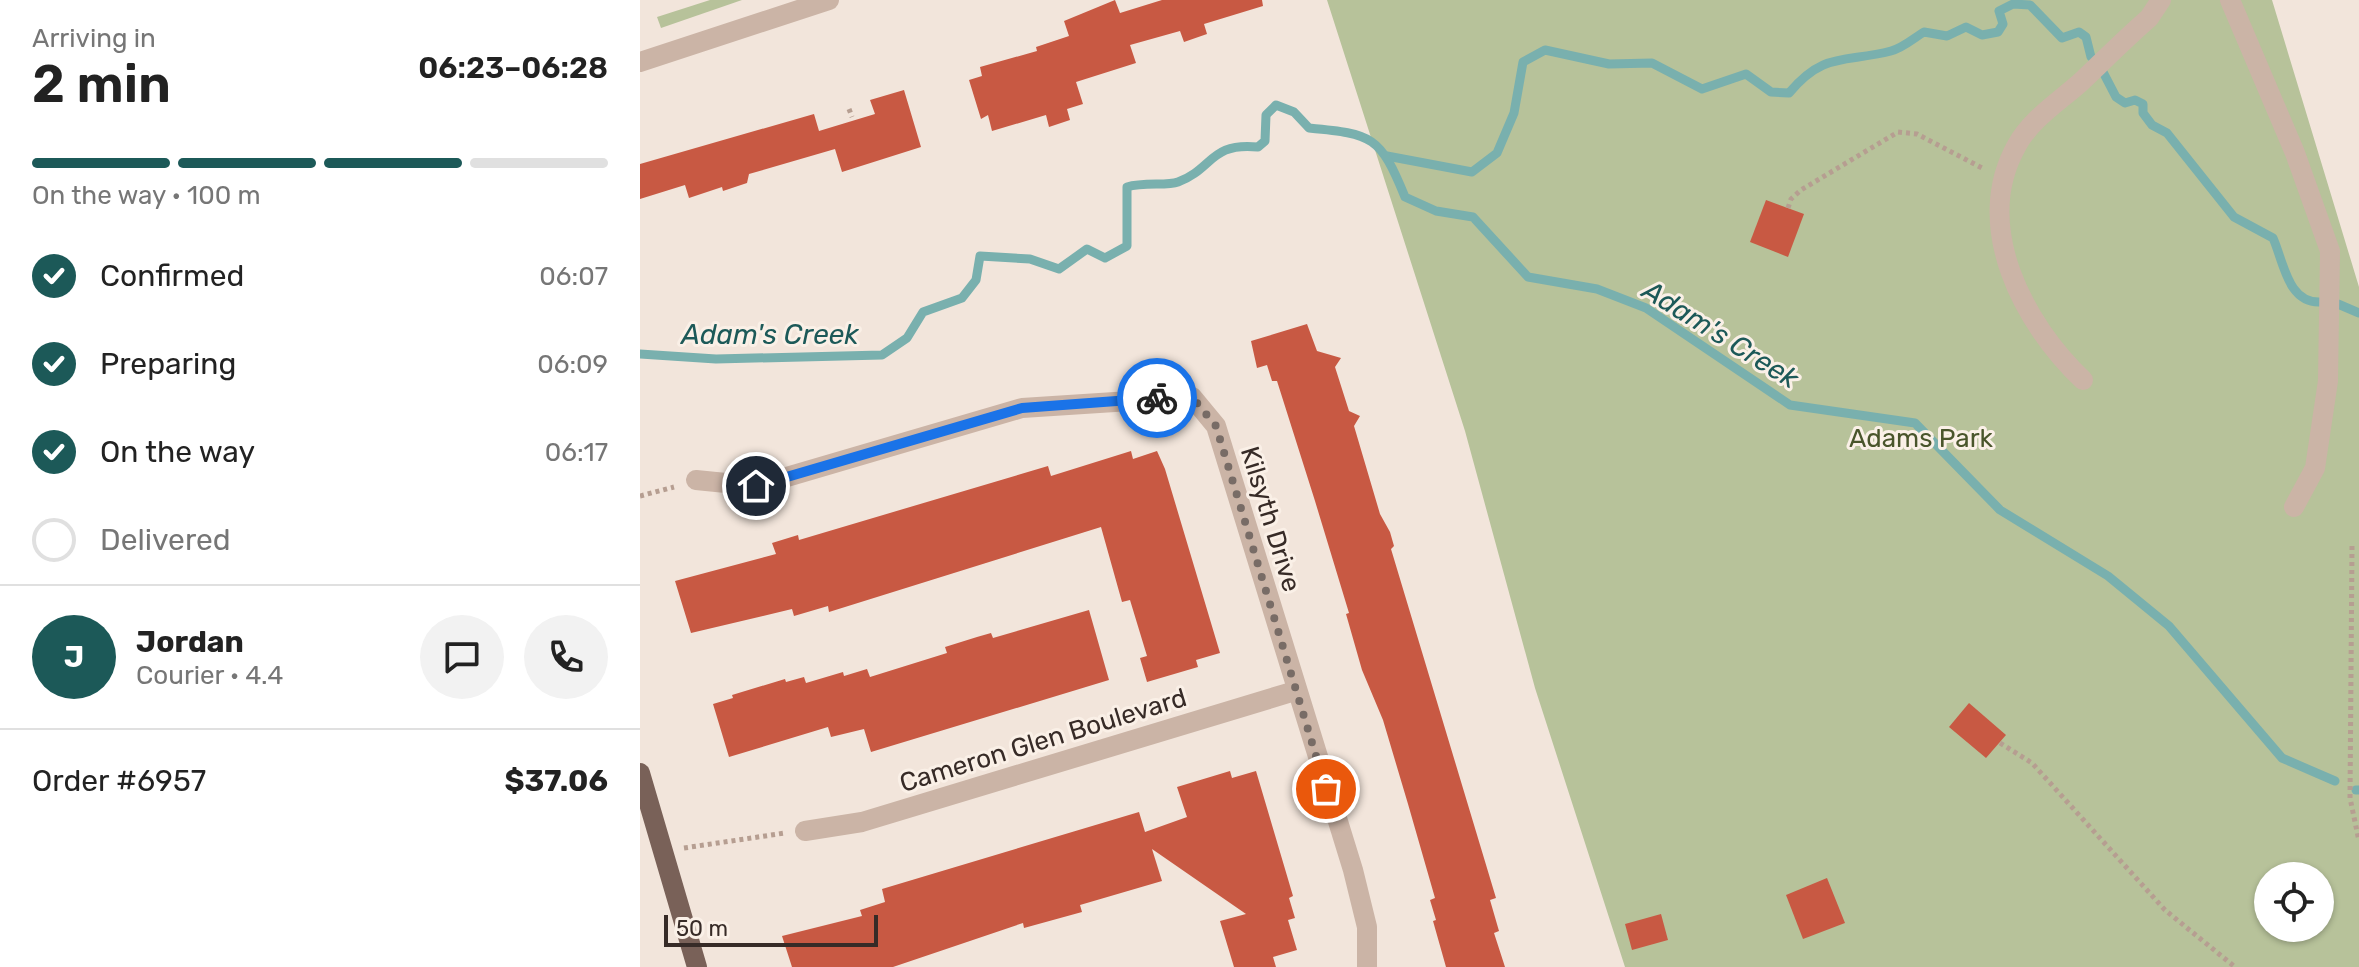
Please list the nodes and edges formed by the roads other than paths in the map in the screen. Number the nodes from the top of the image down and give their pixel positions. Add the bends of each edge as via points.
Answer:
1 (829, 0) edge
2 (2161, 0) edge
3 (2230, 0) edge
4 (640, 62) edge
5 (2083, 380) dead end
6 (696, 480) road end
7 (2294, 507) dead end
8 (1295, 691) junction
9 (640, 773) edge
10 (805, 831) road end
11 (697, 967) edge
12 (1367, 967) edge

1 - 4 street
2 - 5 street via 2149,18 2018,142 2004,176 2001,224 2021,299 2050,346
3 - 7 street via 2330,251 2328,381 2315,468
6 - 8 street, Kilsyth Drive via 756,486 1022,408 1192,397 1216,426
8 - 10 street, Cameron Glen Boulevard via 862,822
8 - 12 street, Kilsyth Drive via 1353,870 1367,927
9 - 11 main road

